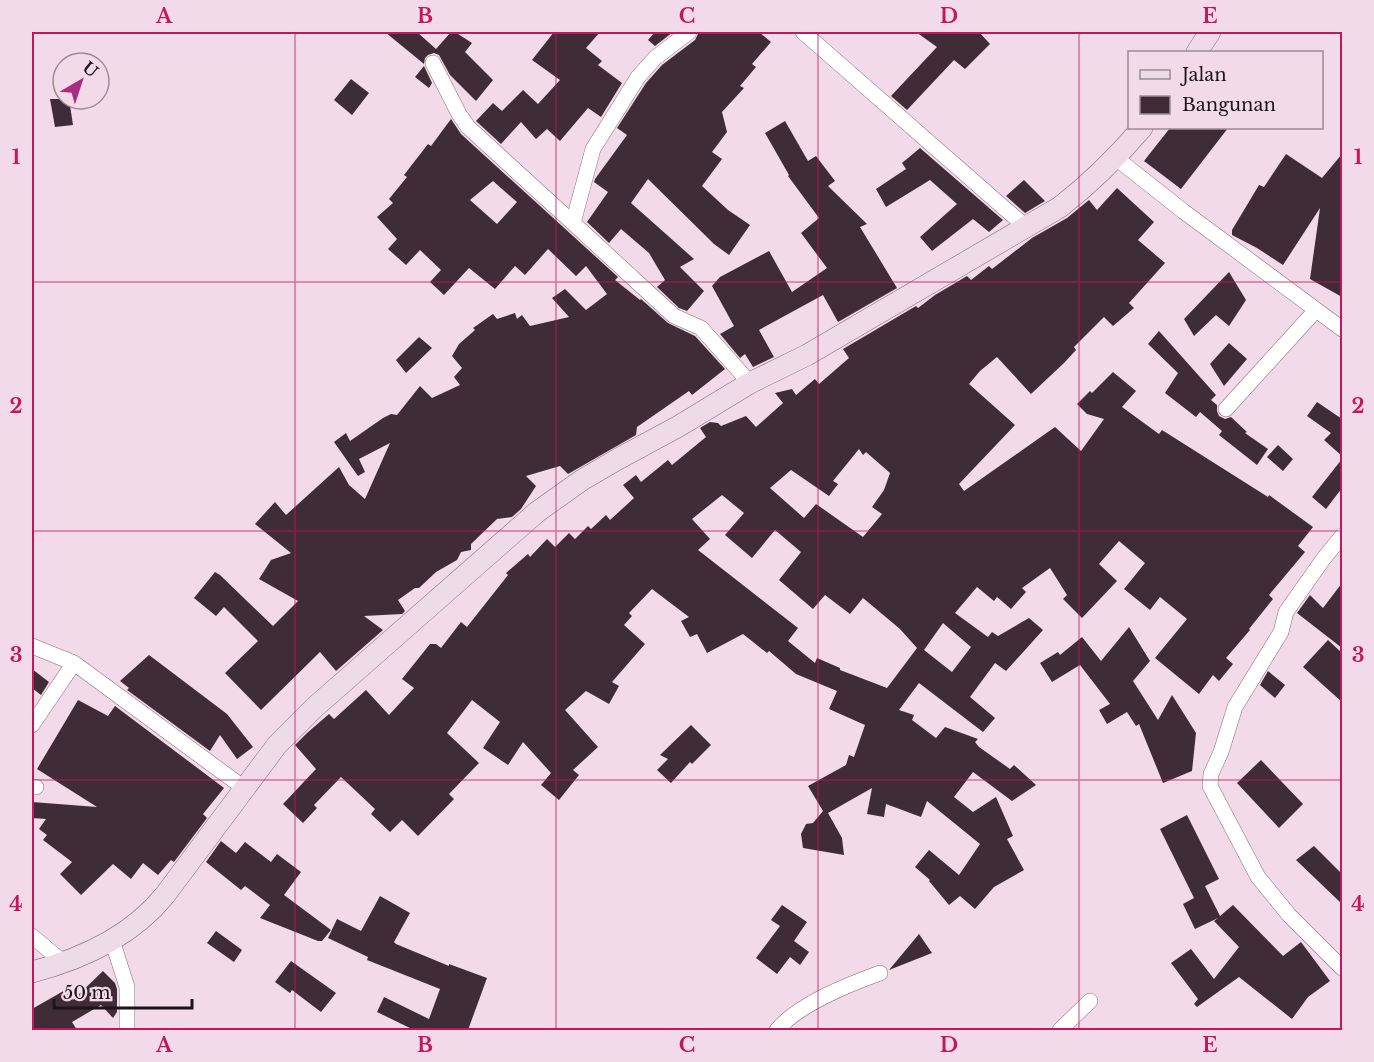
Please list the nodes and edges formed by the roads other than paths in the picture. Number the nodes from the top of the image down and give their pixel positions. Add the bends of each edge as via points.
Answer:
1 (689, 32) edge
2 (803, 32) edge
3 (1210, 32) edge
4 (1198, 51) edge
5 (433, 63) dead end
6 (1141, 129) edge
7 (1116, 158) junction
8 (573, 223) junction
9 (1027, 228) junction
10 (1316, 310) junction
11 (1342, 329) edge
12 (750, 383) junction
13 (1226, 409) dead end
14 (1342, 536) edge
15 (32, 646) edge
16 (74, 663) junction
17 (32, 725) edge
18 (244, 788) junction
19 (32, 936) edge
20 (112, 940) junction
21 (63, 963) junction
22 (1342, 968) edge
23 (32, 972) edge
24 (880, 973) dead end
25 (1090, 1001) dead end
26 (127, 1030) edge
27 (777, 1030) edge
28 (1060, 1030) edge

1 - 8 street via 638,77 593,149
2 - 9 street
3 - 4 main road
5 - 8 street via 468,127
6 - 7 main road
7 - 9 main road via 1086,187
7 - 10 street
8 - 12 street via 674,316 701,328
9 - 12 main road via 807,355
10 - 11 street
10 - 13 street
12 - 18 main road via 582,480 537,512 315,707 277,745
14 - 22 street via 1286,612 1281,632 1235,707 1210,780 1257,877 1288,915
15 - 16 street
16 - 17 street
16 - 18 street
18 - 20 main road via 159,902
19 - 21 street
20 - 21 main road
20 - 26 street via 128,987
21 - 23 main road
24 - 27 street via 844,986 786,1020
25 - 28 street

